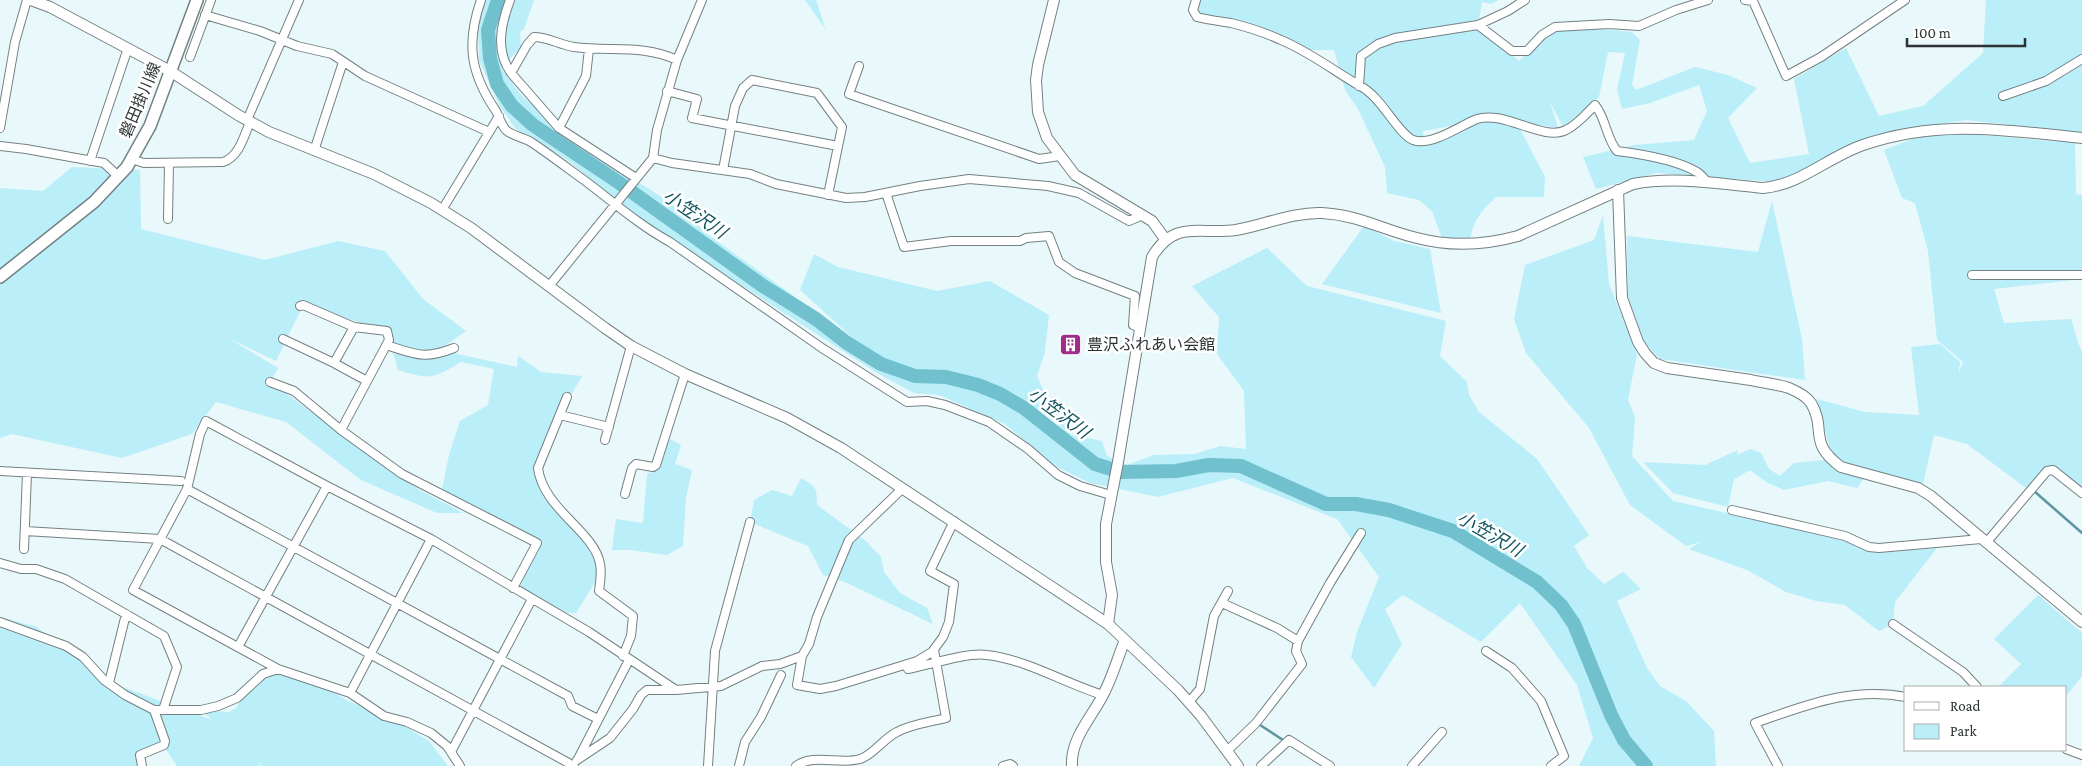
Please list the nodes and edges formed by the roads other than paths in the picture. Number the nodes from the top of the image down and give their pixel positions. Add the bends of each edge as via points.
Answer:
1 (26, 0) edge
2 (31, 0) edge
3 (197, 0) edge
4 (211, 0) edge
5 (299, 0) edge
6 (481, 0) edge
7 (510, 0) edge
8 (702, 0) edge
9 (1054, 0) edge
10 (1196, 0) edge
11 (1525, 0) edge
12 (1708, 0) edge
13 (1745, 0) edge
14 (1906, 0) edge
15 (205, 15) junction
16 (1478, 25) junction
17 (282, 40) junction
18 (128, 48) junction
19 (589, 49) junction
20 (190, 57) dead end
21 (2082, 59) edge
22 (677, 60) junction
23 (343, 62) junction
24 (858, 66) dead end
25 (170, 71) junction
26 (511, 73) junction
27 (1359, 86) junction
28 (667, 91) junction
29 (2003, 96) dead end
30 (499, 116) junction
31 (249, 121) junction
32 (732, 126) junction
33 (0, 128) edge
34 (559, 128) junction
35 (489, 132) junction
36 (2082, 138) edge
37 (0, 146) edge
38 (838, 146) junction
39 (314, 151) junction
40 (1060, 156) junction
41 (653, 158) junction
42 (131, 160) junction
43 (90, 161) junction
44 (169, 162) junction
45 (723, 170) junction
46 (118, 176) junction
47 (635, 179) junction
48 (1708, 183) junction
49 (1618, 190) junction
50 (886, 193) junction
51 (828, 195) junction
52 (619, 203) junction
53 (442, 210) junction
54 (1143, 215) junction
55 (168, 219) dead end
56 (1165, 239) junction
57 (1972, 275) dead end
58 (2082, 275) edge
59 (0, 277) edge
60 (549, 286) junction
61 (300, 306) dead end
62 (354, 327) junction
63 (1140, 328) junction
64 (283, 339) dead end
65 (386, 345) junction
66 (631, 346) junction
67 (454, 348) dead end
68 (334, 363) junction
69 (685, 374) junction
70 (367, 381) junction
71 (270, 382) dead end
72 (567, 397) dead end
73 (560, 415) junction
74 (609, 427) junction
75 (342, 430) junction
76 (605, 440) dead end
77 (0, 471) edge
78 (27, 472) junction
79 (182, 481) dead end
80 (327, 486) junction
81 (903, 488) junction
82 (187, 489) junction
83 (2082, 493) edge
84 (625, 494) dead end
85 (1111, 495) junction
86 (1732, 510) dead end
87 (954, 521) junction
88 (750, 522) dead end
89 (25, 531) junction
90 (1362, 533) dead end
91 (160, 539) junction
92 (431, 539) junction
93 (1983, 541) junction
94 (293, 547) junction
95 (24, 549) dead end
96 (0, 564) edge
97 (513, 588) junction
98 (1228, 591) dead end
99 (265, 597) junction
100 (532, 599) junction
101 (1222, 603) junction
102 (398, 604) junction
103 (126, 614) junction
104 (0, 622) edge
105 (2082, 622) edge
106 (1108, 624) junction
107 (1893, 624) dead end
108 (1125, 640) junction
109 (1298, 641) junction
110 (238, 647) junction
111 (934, 650) junction
112 (1486, 651) dead end
113 (370, 655) junction
114 (802, 656) junction
115 (626, 658) junction
116 (500, 660) junction
117 (936, 663) junction
118 (907, 664) junction
119 (278, 669) junction
120 (781, 675) dead end
121 (109, 683) junction
122 (1976, 686) edge
123 (714, 687) junction
124 (676, 690) junction
125 (350, 693) junction
126 (1103, 695) junction
127 (1904, 697) edge
128 (1189, 702) junction
129 (154, 710) junction
130 (163, 710) junction
131 (474, 711) junction
132 (598, 719) junction
133 (1442, 732) dead end
134 (2067, 749) edge
135 (1228, 750) junction
136 (451, 752) junction
137 (2082, 755) edge
138 (575, 764) edge
139 (142, 766) edge
140 (460, 766) edge
141 (708, 766) edge
142 (739, 766) edge
143 (796, 766) edge
144 (1003, 766) edge
145 (1013, 766) edge
146 (1072, 766) edge
147 (1238, 766) edge
148 (1261, 766) edge
149 (1330, 766) edge
150 (1412, 766) edge
151 (1551, 766) edge
152 (1778, 766) edge

1 - 33 street
2 - 18 street
3 - 25 main road, 磐田掛川線
4 - 15 street
5 - 17 street
6 - 30 street via 474,21 472,55 475,72
7 - 26 street via 501,33 501,54
8 - 22 street
9 - 40 street via 1038,65 1036,99 1047,138
10 - 27 street via 1192,10 1197,16 1280,39
11 - 16 street
12 - 16 street via 1639,26 1555,27 1527,51 1518,52 1512,51
13 - 14 street via 1753,1 1786,76 1821,57
15 - 17 street
15 - 20 street
16 - 27 street via 1395,38 1378,44 1361,56
17 - 23 street via 332,54
17 - 31 street
18 - 25 street
18 - 43 street
19 - 22 street via 650,50
19 - 26 street via 534,37
19 - 34 street via 586,76
21 - 29 street via 2046,81
22 - 28 street
23 - 35 street via 415,100
23 - 39 street
24 - 40 street via 849,94 1039,159
25 - 31 street
25 - 42 main road, 磐田掛川線 via 150,126
26 - 34 street
27 - 48 street via 1376,97 1406,134 1415,140 1426,141 1485,117 1506,119 1535,130 1565,131 1595,105 1617,151 1641,154 1698,172
28 - 32 street via 697,99 692,118
28 - 41 street
30 - 35 street
30 - 52 street via 506,130 530,141
31 - 39 street
31 - 44 street via 235,156 230,160
32 - 38 street
32 - 38 street via 743,88 752,80 816,93 842,127
32 - 45 street
34 - 47 street
35 - 53 street
36 - 48 street via 1982,128 1938,129 1861,145 1777,187
37 - 43 street
38 - 51 street
39 - 53 street via 374,174
40 - 54 street via 1085,182
41 - 45 street
41 - 47 street
42 - 44 street
42 - 46 main road, 磐田掛川線
43 - 46 street via 104,163
44 - 55 street
45 - 51 street
46 - 59 main road, 磐田掛川線 via 94,202
47 - 52 street
48 - 49 street via 1651,180
49 - 56 street via 1502,241 1453,245 1416,238 1363,220 1320,213 1236,230 1176,233
49 - 93 street via 1622,298 1638,342 1654,363 1667,368 1790,388 1810,402 1819,440 1831,460 1841,467 1918,488
50 - 51 street via 865,197
50 - 54 street via 970,178 1020,182 1079,193 1129,221
50 - 63 street via 904,247 951,241 1020,241 1049,236 1059,262 1075,273 1135,296 1133,325
52 - 60 street
52 - 85 street via 652,232 907,402 927,401 945,405 989,422 1058,475 1080,486
53 - 60 street
54 - 56 street via 1152,221
56 - 63 street via 1152,257
57 - 58 street
60 - 66 street
61 - 62 street
62 - 65 street via 387,331 389,340
62 - 68 street
63 - 85 street
64 - 68 street
65 - 67 street via 426,356
65 - 70 street
66 - 69 street
66 - 74 street
68 - 70 street
69 - 81 street via 802,426
69 - 84 street via 656,465 636,464
70 - 75 street
71 - 75 street via 294,391
72 - 73 street
73 - 74 street
73 - 115 street via 538,468 540,480 560,511 593,547 600,564 599,591 633,616
74 - 76 street
75 - 97 street via 402,474 537,543
77 - 78 street
78 - 79 street
78 - 89 street
80 - 82 street via 206,421
80 - 92 street
80 - 94 street
81 - 87 street
81 - 114 street via 849,540
82 - 91 street
82 - 94 street
83 - 93 street via 2053,470 2047,471
85 - 106 street via 1105,536 1112,596
86 - 93 street via 1845,536 1869,547
87 - 106 street
87 - 111 street via 930,571 954,584 949,622 944,637
88 - 123 street via 715,650
89 - 91 street
89 - 95 street
90 - 109 street
91 - 99 street
91 - 110 street via 133,590
92 - 97 street
92 - 102 street
93 - 105 street
94 - 99 street
94 - 102 street
96 - 103 street via 36,569 65,579
97 - 100 street
98 - 101 street
99 - 110 street
99 - 113 street
100 - 115 street
100 - 116 street
101 - 109 street
101 - 128 street via 1214,616 1200,689
102 - 113 street
102 - 116 street
103 - 121 street
103 - 130 street via 164,636 177,667
104 - 121 street via 66,646 83,657
106 - 108 street
107 - 122 street via 1963,672
108 - 126 street
108 - 128 street
109 - 135 street via 1296,651 1302,664 1256,723
110 - 119 street
111 - 117 street
111 - 118 street
112 - 151 street via 1512,668 1541,701 1564,756
113 - 125 street
113 - 131 street
114 - 118 street via 797,685 820,688
114 - 123 street via 762,666
115 - 124 street
115 - 132 street
116 - 131 street
116 - 132 street via 568,696 572,706
117 - 118 street via 908,669
117 - 126 street via 986,655 1054,675
117 - 143 street via 946,718 899,731 861,759 811,759
119 - 125 street
119 - 130 street via 263,674 229,702 201,710
120 - 142 street via 745,742
121 - 129 street
123 - 124 street
123 - 141 street
124 - 138 street via 647,690 610,738
125 - 136 street via 384,716 431,733
126 - 146 street via 1075,745
127 - 152 street via 1874,694 1824,699 1755,723
128 - 135 street
129 - 130 street
129 - 139 street via 165,741 164,745 140,755
131 - 136 street
131 - 138 street
132 - 138 street
133 - 150 street
134 - 137 street
135 - 147 street
136 - 140 street
144 - 145 street
148 - 149 street via 1289,740

